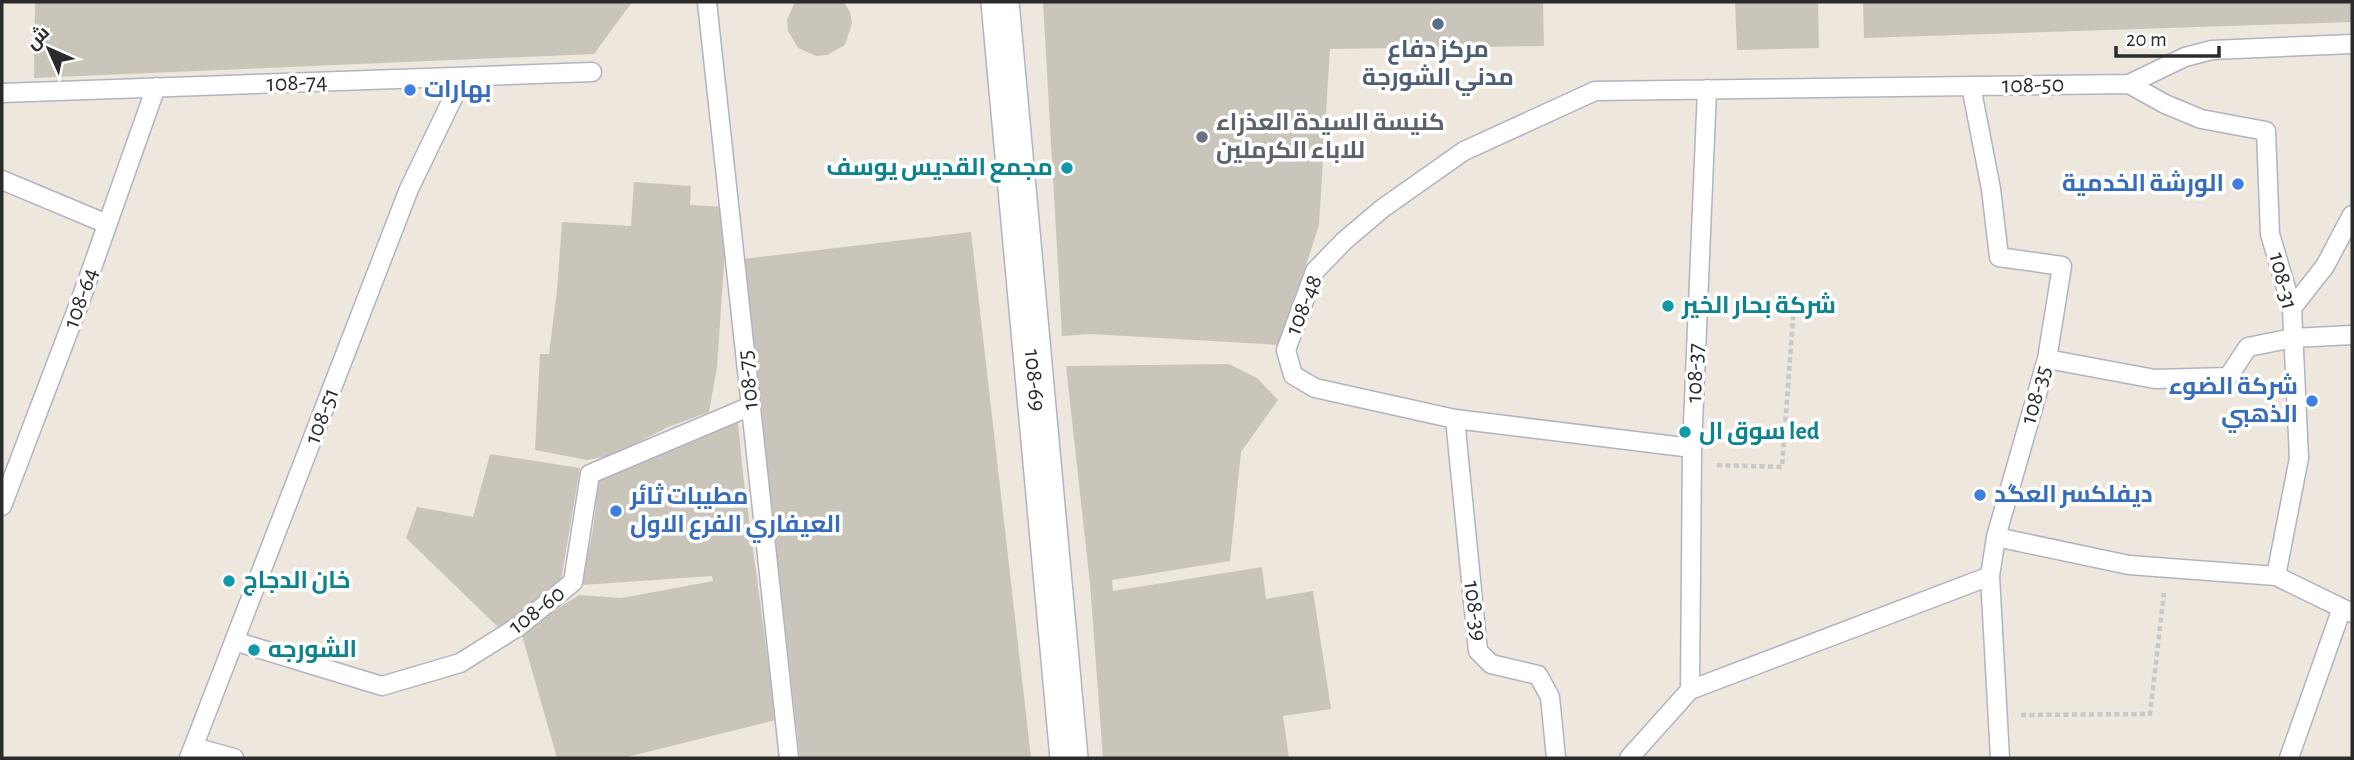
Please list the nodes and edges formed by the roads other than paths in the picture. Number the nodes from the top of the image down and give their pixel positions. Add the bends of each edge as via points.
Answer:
1 (707, 2) edge
2 (1000, 2) edge
3 (2352, 44) edge
4 (592, 72) dead end
5 (463, 77) junction
6 (2129, 84) junction
7 (1971, 86) junction
8 (156, 88) junction
9 (1707, 89) junction
10 (2, 93) edge
11 (2, 180) edge
12 (2352, 215) edge
13 (107, 224) junction
14 (2292, 308) junction
15 (2352, 335) edge
16 (2293, 338) junction
17 (2047, 359) junction
18 (751, 406) junction
19 (1455, 419) junction
20 (1692, 456) junction
21 (2, 506) edge
22 (1996, 537) junction
23 (1990, 576) junction
24 (2276, 576) junction
25 (2347, 611) edge
26 (234, 641) junction
27 (1690, 690) junction
28 (192, 753) edge
29 (1640, 754) edge
30 (234, 758) edge
31 (789, 758) edge
32 (1069, 758) edge
33 (1556, 758) edge
34 (2000, 758) edge
35 (2289, 758) edge

1 - 18 lane, 108-75
2 - 32 street, 108-69
3 - 6 lane, 108-50 via 2212,50 2185,57
4 - 5 lane, 108-74
5 - 8 lane, 108-74
5 - 26 lane, 108-51 via 409,189
6 - 7 lane, 108-50
6 - 14 lane, 108-31 via 2201,118 2266,131 2270,234
7 - 9 lane, 108-50
7 - 17 lane, 108-35 via 1999,257 2062,266
8 - 10 lane, 108-74
8 - 13 lane, 108-64
9 - 19 lane, 108-48 via 1595,91 1500,135 1464,152 1383,208 1315,271 1286,350 1293,375 1315,388
9 - 20 lane, 108-37
11 - 13 lane
12 - 14 lane via 2325,266
13 - 21 lane, 108-64
14 - 16 lane, 108-31
15 - 16 lane
16 - 17 lane via 2248,347 2228,377 2155,379
16 - 24 lane, 108-31 via 2300,458
17 - 22 lane, 108-35
18 - 26 lane, 108-60 via 590,474 573,582 519,626 460,663 382,685
18 - 31 lane, 108-75
19 - 20 lane, 108-48
19 - 33 lane, 108-39 via 1478,650 1491,664 1538,674 1550,697
20 - 27 lane, 108-37
22 - 23 lane, 108-35
22 - 24 lane via 2129,565
23 - 27 lane
23 - 34 lane, 108-35
24 - 25 lane
25 - 35 lane
26 - 28 lane, 108-51
27 - 29 lane
28 - 30 lane

